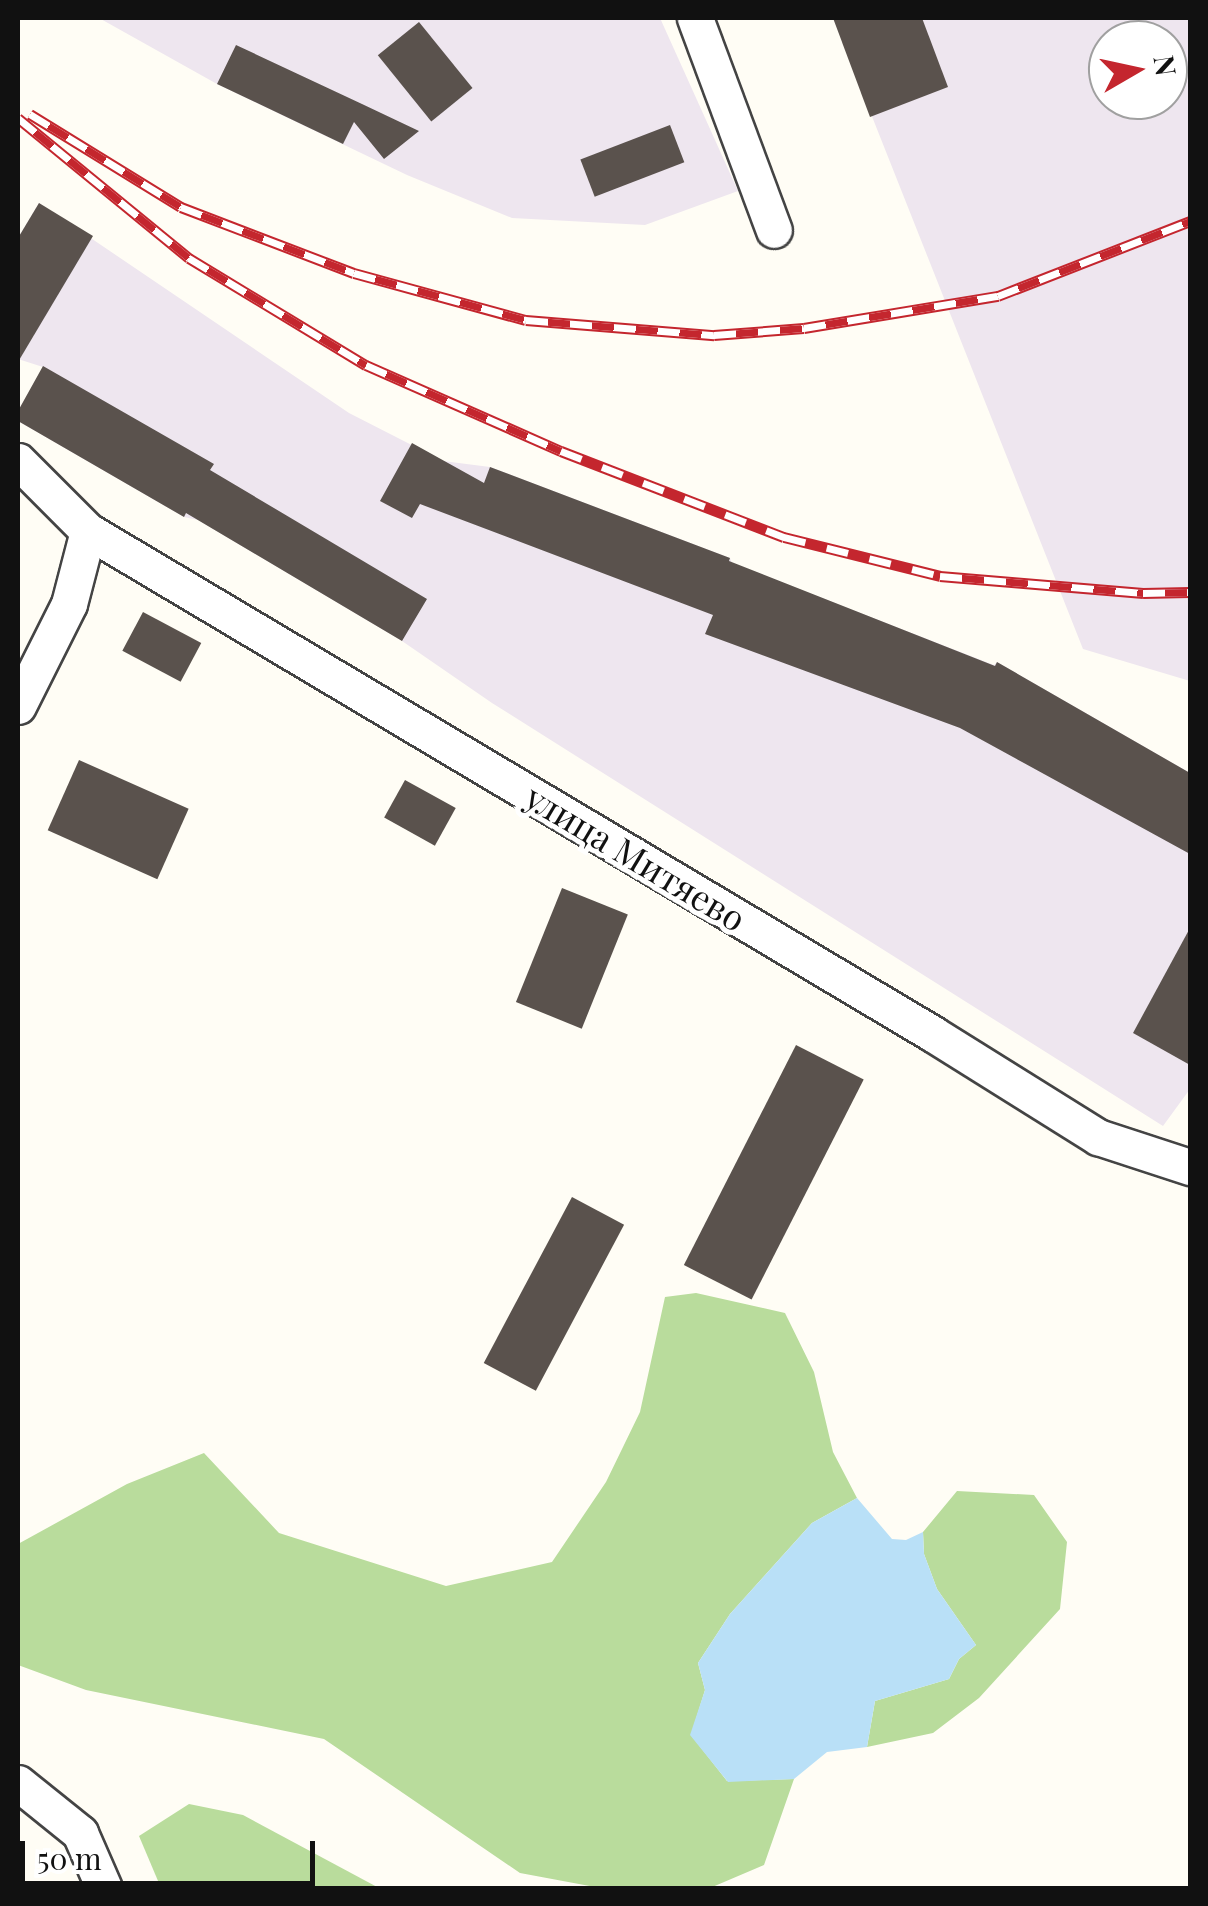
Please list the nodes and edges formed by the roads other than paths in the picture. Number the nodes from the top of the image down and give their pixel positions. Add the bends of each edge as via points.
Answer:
1 (695, 18) edge
2 (774, 230) dead end
3 (18, 461) edge
4 (88, 530) junction
5 (18, 706) edge
6 (1190, 1168) edge
7 (18, 1783) edge
8 (104, 1888) edge

1 - 2 street
3 - 4 street, улица Митяево
4 - 5 street via 69,604
4 - 6 street, улица Митяево via 1098,1137
7 - 8 street via 80,1833

